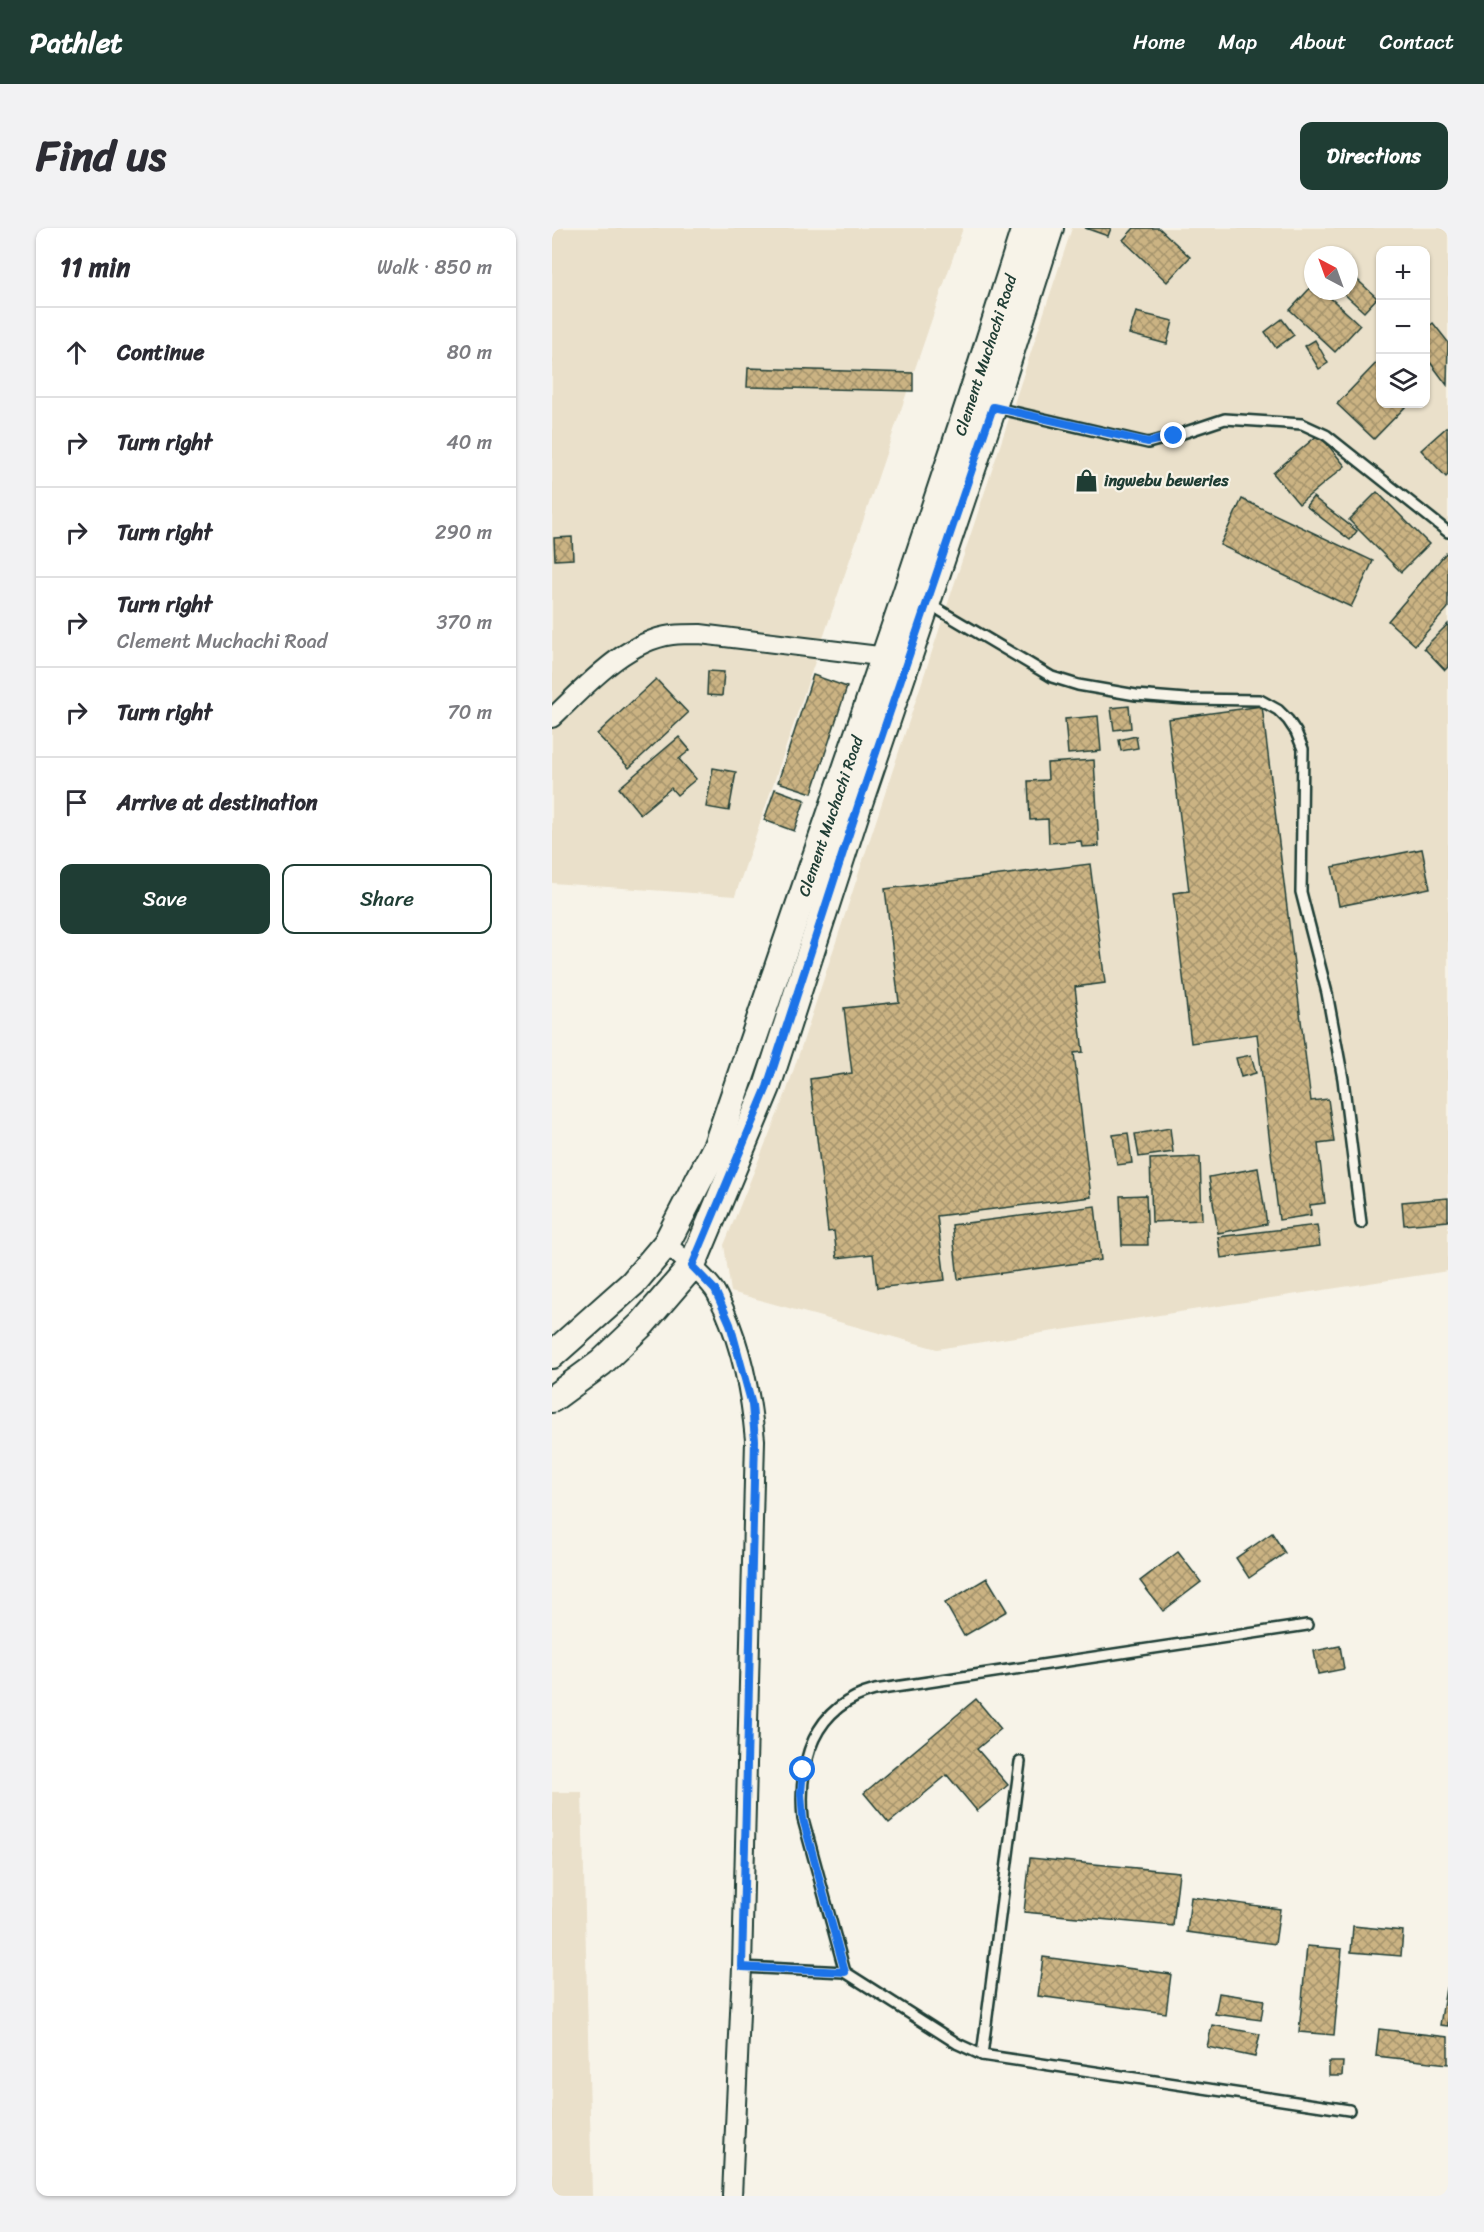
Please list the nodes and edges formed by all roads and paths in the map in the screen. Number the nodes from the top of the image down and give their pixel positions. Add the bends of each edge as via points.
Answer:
1 (1025, 228) edge
2 (1050, 228) edge
3 (982, 404) junction
4 (1448, 532) edge
5 (916, 598) junction
6 (883, 657) junction
7 (909, 658) junction
8 (552, 718) edge
9 (1361, 1223) dead end
10 (666, 1244) junction
11 (692, 1266) junction
12 (552, 1355) edge
13 (552, 1399) edge
14 (1307, 1625) dead end
15 (1020, 1762) dead end
16 (742, 1967) junction
17 (845, 1972) junction
18 (982, 2055) junction
19 (1349, 2110) dead end
20 (732, 2196) edge

1 - 3 main road, Clement Muchachi Road
2 - 3 main road, Clement Muchachi Road
3 - 4 lane via 1148,442 1225,419 1302,424 1326,435
3 - 5 main road, Clement Muchachi Road
5 - 6 main road, Clement Muchachi Road
5 - 7 main road, Clement Muchachi Road
5 - 9 lane via 1052,677 1136,695 1260,700 1288,720 1303,749 1301,892 1327,993 1343,1078
6 - 7 street
6 - 8 street via 700,634 671,635 618,658
6 - 10 main road, Clement Muchachi Road via 717,1145
7 - 11 main road, Clement Muchachi Road via 767,1087
10 - 11 street
10 - 12 main road, Clement Muchachi Road via 633,1283
11 - 13 main road, Clement Muchachi Road via 601,1364
11 - 16 street via 715,1290 730,1324 752,1405 755,1440
14 - 17 lane via 875,1690 842,1704 816,1731 803,1770 801,1793 803,1819
15 - 18 lane
16 - 17 lane
16 - 20 street
17 - 18 lane via 958,2044
18 - 19 lane

